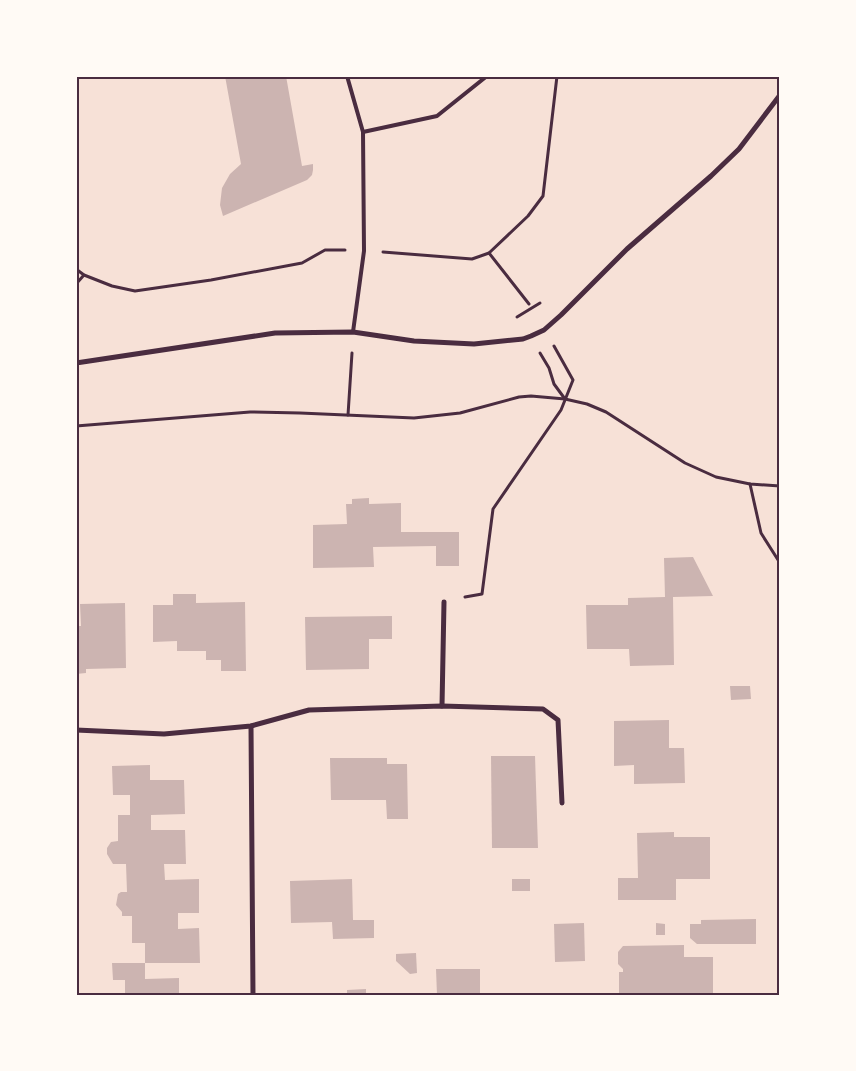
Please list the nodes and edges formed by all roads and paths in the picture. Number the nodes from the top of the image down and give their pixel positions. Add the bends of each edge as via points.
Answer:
1 (347, 76) edge
2 (487, 76) edge
3 (557, 76) edge
4 (780, 95) edge
5 (363, 132) junction
6 (364, 251) junction
7 (489, 253) junction
8 (76, 269) edge
9 (84, 275) junction
10 (76, 284) edge
11 (546, 299) dead end
12 (529, 304) dead end
13 (518, 316) junction
14 (510, 319) dead end
15 (353, 332) junction
16 (531, 336) junction
17 (551, 342) dead end
18 (76, 363) edge
19 (565, 399) junction
20 (348, 415) junction
21 (76, 426) edge
22 (750, 484) junction
23 (780, 486) edge
24 (780, 563) edge
25 (444, 602) joint
26 (442, 706) junction
27 (251, 726) junction
28 (76, 730) edge
29 (562, 803) dead end
30 (253, 995) edge

1 - 5 lane
2 - 5 lane via 437,116
3 - 7 path via 542,196 528,216
4 - 16 street via 739,149 627,250 561,315 544,330
5 - 6 lane
6 - 7 path via 472,259
6 - 9 path via 325,250 302,263 135,291
6 - 15 lane
7 - 12 path
8 - 9 path
9 - 10 path
11 - 13 path
13 - 14 path
13 - 16 path
15 - 16 street via 414,341 474,344
15 - 18 street via 275,333
15 - 20 path
16 - 19 path via 554,384
17 - 19 path via 573,380
19 - 20 path via 519,397 460,413 414,418
19 - 22 path via 606,412 685,463 716,477
19 - 25 path via 561,410 493,509 482,594
20 - 21 path via 250,412
22 - 23 path
22 - 24 path via 761,533
25 - 26 street
26 - 27 street via 309,710
26 - 29 street via 543,709 558,720
27 - 28 street via 164,734
27 - 30 street

